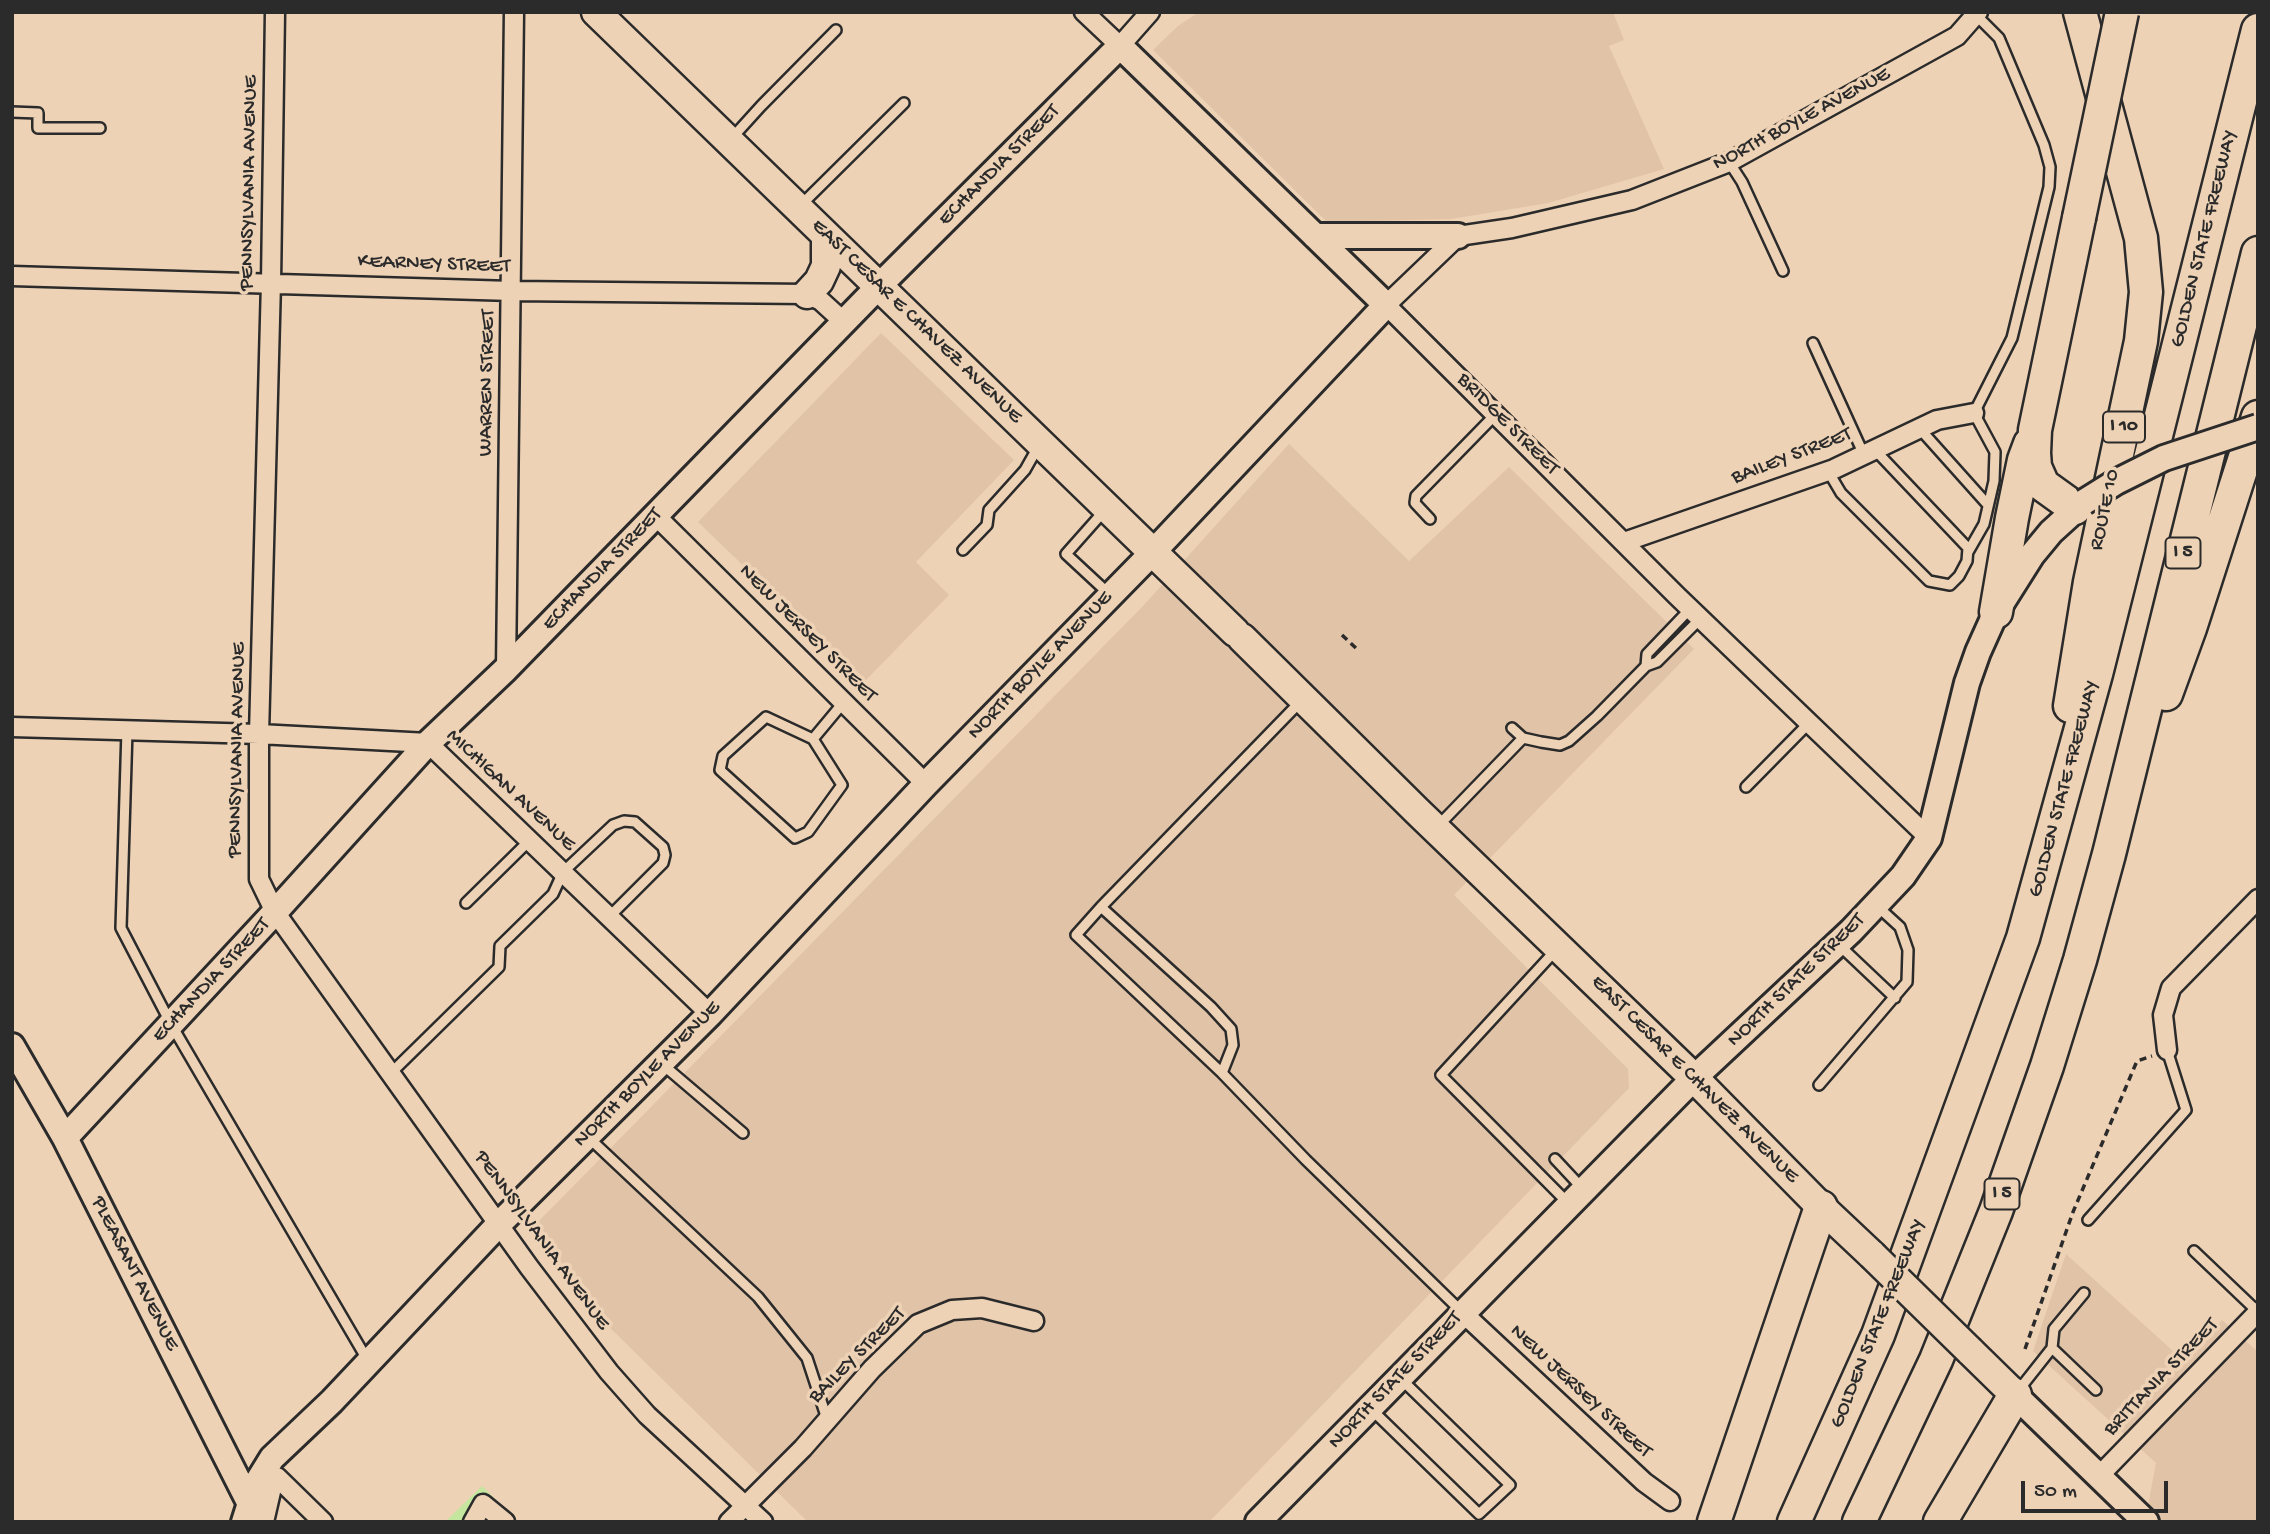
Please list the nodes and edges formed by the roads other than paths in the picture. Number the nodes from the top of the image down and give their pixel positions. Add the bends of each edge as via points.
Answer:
1 (275, 12) edge
2 (514, 12) edge
3 (596, 12) edge
4 (1084, 12) edge
5 (1150, 12) edge
6 (2080, 12) edge
7 (2122, 12) edge
8 (1977, 13) edge
9 (836, 30) dead end
10 (2258, 30) edge
11 (1120, 46) junction
12 (904, 103) dead end
13 (12, 112) edge
14 (100, 128) dead end
15 (728, 142) junction
16 (1729, 162) junction
17 (798, 209) junction
18 (826, 236) junction
19 (1315, 236) junction
20 (1458, 236) junction
21 (2258, 253) edge
22 (1783, 271) dead end
23 (12, 276) edge
24 (271, 282) junction
25 (879, 286) junction
26 (512, 290) junction
27 (807, 294) junction
28 (1386, 305) junction
29 (844, 322) junction
30 (1813, 343) dead end
31 (1974, 413) junction
32 (1496, 414) junction
33 (2258, 417) edge
34 (2258, 427) edge
35 (1920, 429) junction
36 (2035, 430) junction
37 (1041, 443) junction
38 (1870, 452) junction
39 (1828, 471) junction
40 (1988, 505) junction
41 (2079, 505) junction
42 (1108, 506) junction
43 (656, 516) junction
44 (1430, 519) dead end
45 (1624, 542) junction
46 (963, 550) dead end
47 (1154, 551) junction
48 (1968, 552) junction
49 (1109, 595) junction
50 (1996, 612) junction
51 (1695, 614) junction
52 (1646, 666) junction
53 (506, 670) junction
54 (1304, 699) junction
55 (843, 703) junction
56 (1810, 723) junction
57 (12, 727) edge
58 (1512, 728) dead end
59 (127, 730) junction
60 (259, 734) junction
61 (1523, 738) junction
62 (813, 739) junction
63 (428, 743) junction
64 (926, 784) junction
65 (1746, 787) dead end
66 (1436, 829) junction
67 (1929, 838) junction
68 (530, 840) junction
69 (2050, 846) junction
70 (2109, 854) junction
71 (563, 872) junction
72 (2258, 899) edge
73 (466, 903) dead end
74 (1876, 904) junction
75 (1101, 907) junction
76 (275, 912) junction
77 (609, 917) junction
78 (1838, 944) junction
79 (1559, 947) junction
80 (1895, 998) junction
81 (710, 1014) junction
82 (171, 1024) junction
83 (12, 1046) edge
84 (2167, 1050) joint
85 (661, 1063) junction
86 (391, 1073) junction
87 (1222, 1073) junction
88 (1694, 1078) junction
89 (1819, 1085) dead end
90 (743, 1133) dead end
91 (587, 1136) junction
92 (65, 1138) junction
93 (1555, 1160) dead end
94 (1577, 1198) junction
95 (1821, 1207) junction
96 (2088, 1220) dead end
97 (499, 1224) junction
98 (2194, 1251) dead end
99 (2084, 1293) dead end
100 (2258, 1312) edge
101 (1463, 1313) junction
102 (1034, 1321) dead end
103 (2052, 1348) junction
104 (369, 1362) junction
105 (1407, 1386) junction
106 (2096, 1390) dead end
107 (2015, 1395) junction
108 (1378, 1416) junction
109 (827, 1419) junction
110 (2099, 1476) junction
111 (1670, 1501) dead end
112 (745, 1505) junction
113 (253, 1516) edge
114 (323, 1522) edge
115 (473, 1522) edge
116 (505, 1522) edge
117 (729, 1522) edge
118 (763, 1522) edge
119 (1258, 1522) edge
120 (1714, 1522) edge
121 (1794, 1522) edge
122 (1859, 1522) edge
123 (1940, 1522) edge
124 (2146, 1522) edge

1 - 24 street, PENNSYLVANIA AVENUE
2 - 26 street, WARREN STREET
3 - 15 main road, EAST CESAR E CHAVEZ AVENUE
4 - 11 street, BRIDGE STREET
5 - 11 street, ECHANDIA STREET
6 - 69 highway, ROUTE 10 / I 10 via 2141,238 2146,292 2141,341 2080,634
7 - 36 highway, bridge
8 - 16 street, NORTH BOYLE AVENUE via 1957,36
8 - 31 lane via 1998,38 2050,167 2012,338
9 - 15 lane
10 - 69 highway, GOLDEN STATE FREEWAY
11 - 19 street, BRIDGE STREET
11 - 25 street, ECHANDIA STREET
12 - 17 lane
13 - 14 lane via 38,113 38,128
15 - 17 main road, EAST CESAR E CHAVEZ AVENUE
16 - 20 street, NORTH BOYLE AVENUE via 1632,200
16 - 22 lane
17 - 18 main road, EAST CESAR E CHAVEZ AVENUE
18 - 25 main road, EAST CESAR E CHAVEZ AVENUE
18 - 27 main road via 825,265
19 - 20 street
19 - 28 street, BRIDGE STREET
20 - 28 street, NORTH BOYLE AVENUE
21 - 70 highway, I 5
23 - 24 street, KEARNEY STREET
24 - 26 street, KEARNEY STREET
24 - 60 street, PENNSYLVANIA AVENUE
25 - 29 street, ECHANDIA STREET
25 - 37 main road, EAST CESAR E CHAVEZ AVENUE
26 - 27 street, KEARNEY STREET
26 - 53 street, WARREN STREET
27 - 29 street
28 - 32 street, BRIDGE STREET
28 - 47 street, NORTH BOYLE AVENUE
29 - 43 street, ECHANDIA STREET
30 - 38 lane
31 - 35 street, BAILEY STREET via 1937,420
31 - 40 lane via 1995,452
32 - 44 lane via 1416,496 1415,502
32 - 45 street, BRIDGE STREET
33 - 70 highway via 2190,628
34 - 41 street, NORTH STATE STREET, bridge via 2164,458
35 - 38 street, BAILEY STREET
35 - 40 lane
36 - 41 highway via 2035,467 2043,485
36 - 50 highway via 2024,460
37 - 42 main road, EAST CESAR E CHAVEZ AVENUE
37 - 46 lane via 989,510 987,525
38 - 39 street, BAILEY STREET
38 - 48 lane
39 - 45 street, BAILEY STREET
39 - 48 lane via 1841,493 1929,581 1950,585 1959,576
40 - 48 lane via 1984,524
41 - 50 street, NORTH STATE STREET via 2032,555
42 - 47 main road, EAST CESAR E CHAVEZ AVENUE
42 - 49 lane via 1066,554
43 - 53 street, ECHANDIA STREET
43 - 55 street, NEW JERSEY STREET
45 - 51 street, BRIDGE STREET
47 - 49 street, NORTH BOYLE AVENUE
47 - 54 main road, EAST CESAR E CHAVEZ AVENUE
49 - 64 street, NORTH BOYLE AVENUE
50 - 67 street, NORTH STATE STREET via 1968,682
51 - 52 lane via 1657,662
51 - 52 lane via 1647,654
51 - 56 street, BRIDGE STREET
52 - 61 lane via 1569,741 1560,745
53 - 63 street, ECHANDIA STREET
54 - 66 main road, EAST CESAR E CHAVEZ AVENUE
54 - 75 lane
55 - 62 lane
55 - 64 street, NEW JERSEY STREET
56 - 65 lane
56 - 67 street, BRIDGE STREET
57 - 59 street, MICHIGAN AVENUE
58 - 61 lane
59 - 60 street, MICHIGAN AVENUE
59 - 82 lane via 121,928
60 - 63 street, MICHIGAN AVENUE
60 - 76 street, PENNSYLVANIA AVENUE via 259,879
61 - 66 lane
62 - 62 lane via 766,717 723,756 720,769 795,838 808,832 842,785
63 - 68 street, MICHIGAN AVENUE
63 - 76 street, ECHANDIA STREET
64 - 81 street, NORTH BOYLE AVENUE
66 - 79 main road, EAST CESAR E CHAVEZ AVENUE
67 - 74 street, NORTH STATE STREET via 1903,876
68 - 71 street, MICHIGAN AVENUE
68 - 73 lane
69 - 121 highway, GOLDEN STATE FREEWAY via 2006,990 1878,1335
70 - 122 highway, I 5 via 2047,1066 1996,1212 1936,1360
71 - 77 street, MICHIGAN AVENUE
71 - 77 lane via 613,825 624,821 635,822 663,847 663,863
71 - 86 lane via 553,894 500,946 499,967
72 - 84 street via 2171,988 2163,1015
74 - 78 street, NORTH STATE STREET
74 - 80 lane via 1900,927 1908,950 1907,982
75 - 87 lane via 1231,1029 1233,1045
75 - 87 lane via 1076,935
76 - 82 street, ECHANDIA STREET
76 - 86 street, PENNSYLVANIA AVENUE
77 - 81 street, MICHIGAN AVENUE
78 - 80 lane
78 - 88 street, NORTH STATE STREET
79 - 88 main road, EAST CESAR E CHAVEZ AVENUE
79 - 94 lane via 1441,1075
80 - 89 lane
81 - 85 street, NORTH BOYLE AVENUE
82 - 92 street, ECHANDIA STREET
82 - 104 lane
83 - 92 street, PLEASANT AVENUE
84 - 96 lane via 2186,1110
85 - 90 lane
85 - 91 street, NORTH BOYLE AVENUE
86 - 97 street, PENNSYLVANIA AVENUE
87 - 101 lane
88 - 94 street, NORTH STATE STREET
88 - 95 main road, EAST CESAR E CHAVEZ AVENUE
91 - 97 street, NORTH BOYLE AVENUE
91 - 109 lane via 758,1297 807,1358
92 - 113 street, PLEASANT AVENUE
93 - 94 lane
94 - 101 street, NORTH STATE STREET
95 - 107 main road, EAST CESAR E CHAVEZ AVENUE, bridge
95 - 120 highway
97 - 104 street, NORTH BOYLE AVENUE
97 - 112 street, PENNSYLVANIA AVENUE via 609,1372 647,1415
98 - 100 lane
99 - 103 lane via 2054,1329
100 - 110 street, BRITTANIA STREET
101 - 105 street, NORTH STATE STREET
101 - 111 street, NEW JERSEY STREET
102 - 109 street, BAILEY STREET via 982,1308 951,1310 918,1324
103 - 106 lane
103 - 107 lane
104 - 113 street, NORTH BOYLE AVENUE via 272,1458 256,1484
105 - 108 street, NORTH STATE STREET
105 - 108 lane via 1510,1485 1479,1514
107 - 110 street, EAST CESAR E CHAVEZ AVENUE
107 - 123 highway
108 - 119 street, NORTH STATE STREET
109 - 112 street, BAILEY STREET
110 - 124 street, EAST CESAR E CHAVEZ AVENUE
112 - 117 street, BAILEY STREET
112 - 118 street, PENNSYLVANIA AVENUE
113 - 114 street via 277,1477
115 - 116 street via 483,1504

